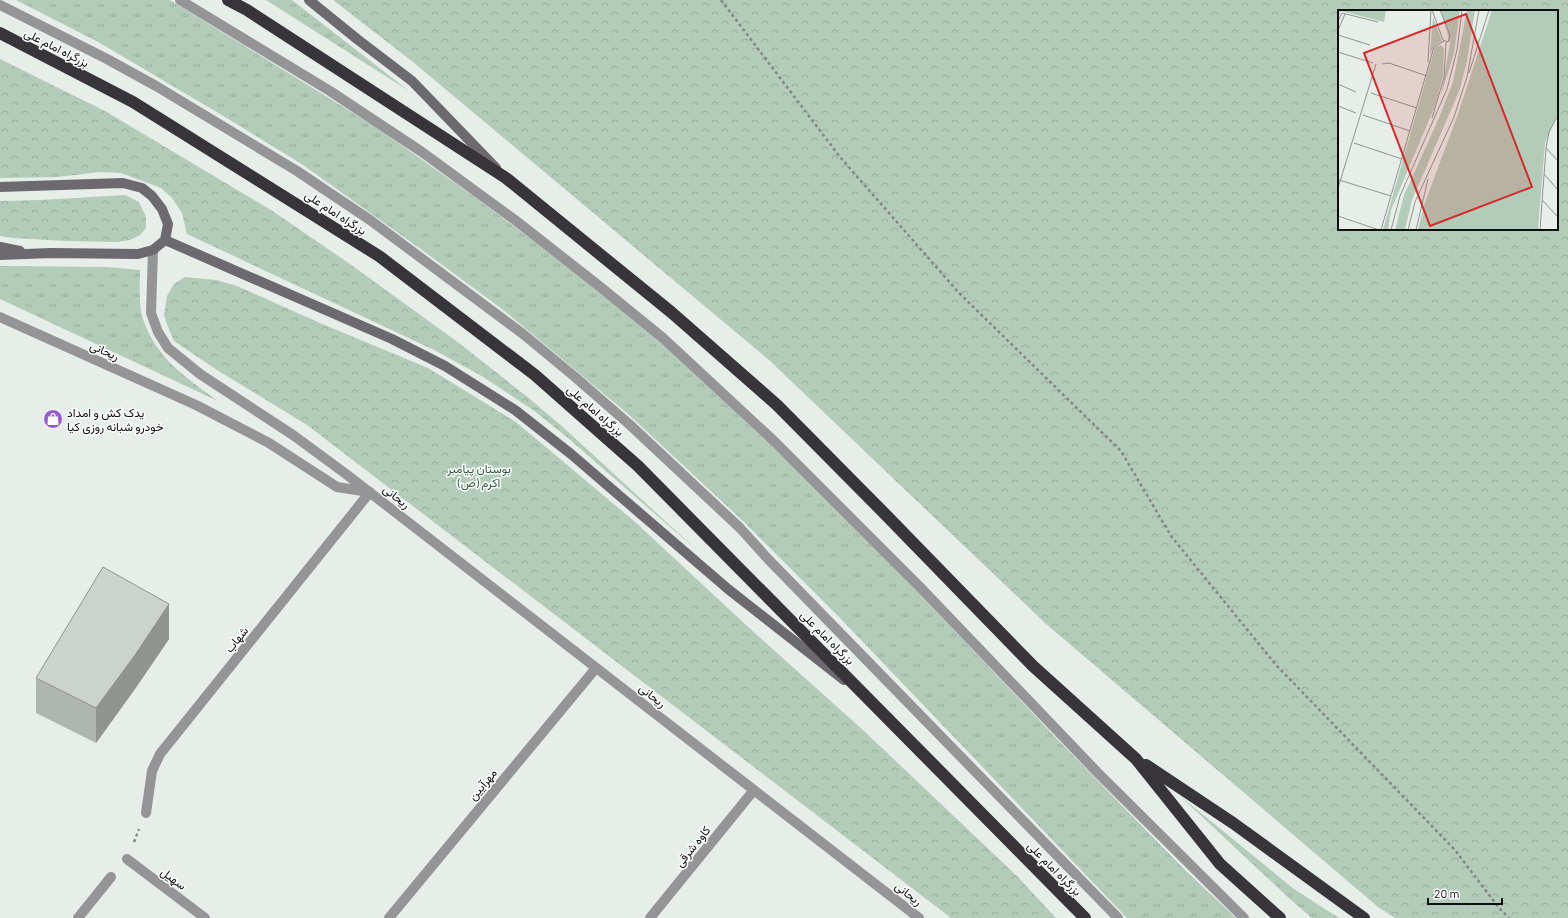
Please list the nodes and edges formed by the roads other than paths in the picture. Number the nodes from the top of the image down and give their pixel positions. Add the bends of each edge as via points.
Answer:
1 (180, 0) edge
2 (228, 0) edge
3 (309, 0) edge
4 (0, 5) edge
5 (0, 34) edge
6 (506, 178) junction
7 (0, 187) edge
8 (165, 240) junction
9 (0, 247) edge
10 (153, 250) junction
11 (35, 254) junction
12 (0, 255) edge
13 (0, 317) edge
14 (370, 492) junction
15 (596, 668) junction
16 (877, 707) junction
17 (1136, 759) junction
18 (754, 790) junction
19 (146, 813) dead end
20 (127, 858) dead end
21 (111, 877) dead end
22 (78, 918) edge
23 (205, 918) edge
24 (389, 918) edge
25 (650, 918) edge
26 (919, 918) edge
27 (1085, 918) edge
28 (1118, 918) edge
29 (1244, 918) edge
30 (1280, 918) edge
31 (1364, 918) edge

1 - 29 street via 336,95 422,152 515,220 663,338 781,448 920,586 1107,783
2 - 6 highway
3 - 6 main road via 412,81
4 - 28 street via 108,59 297,171 370,220 523,334 629,424 740,528
5 - 16 highway, بزرگراه امام علی via 133,102 309,211 379,256 535,375 638,466
6 - 17 highway via 671,312 777,405 1033,666
7 - 8 main road via 123,183 142,188 162,209 168,224
8 - 10 main road
8 - 16 main road via 392,339 445,366 515,410 571,454 722,584
9 - 11 main road
10 - 11 main road via 138,254
10 - 14 street, ریحانی via 151,313 158,332 168,348 200,374 293,435
11 - 12 main road
13 - 14 street, ریحانی via 196,405 269,444 337,487
14 - 15 street, ریحانی
14 - 19 street, شهاب via 160,754 152,771
15 - 18 street, ریحانی
15 - 24 street, مهرآیین
16 - 27 highway, بزرگراه امام علی
17 - 30 highway via 1220,864
17 - 31 highway via 1233,823
18 - 25 street, کاوه شرقی
18 - 26 street, ریحانی
20 - 23 street, سهیل
21 - 22 street

